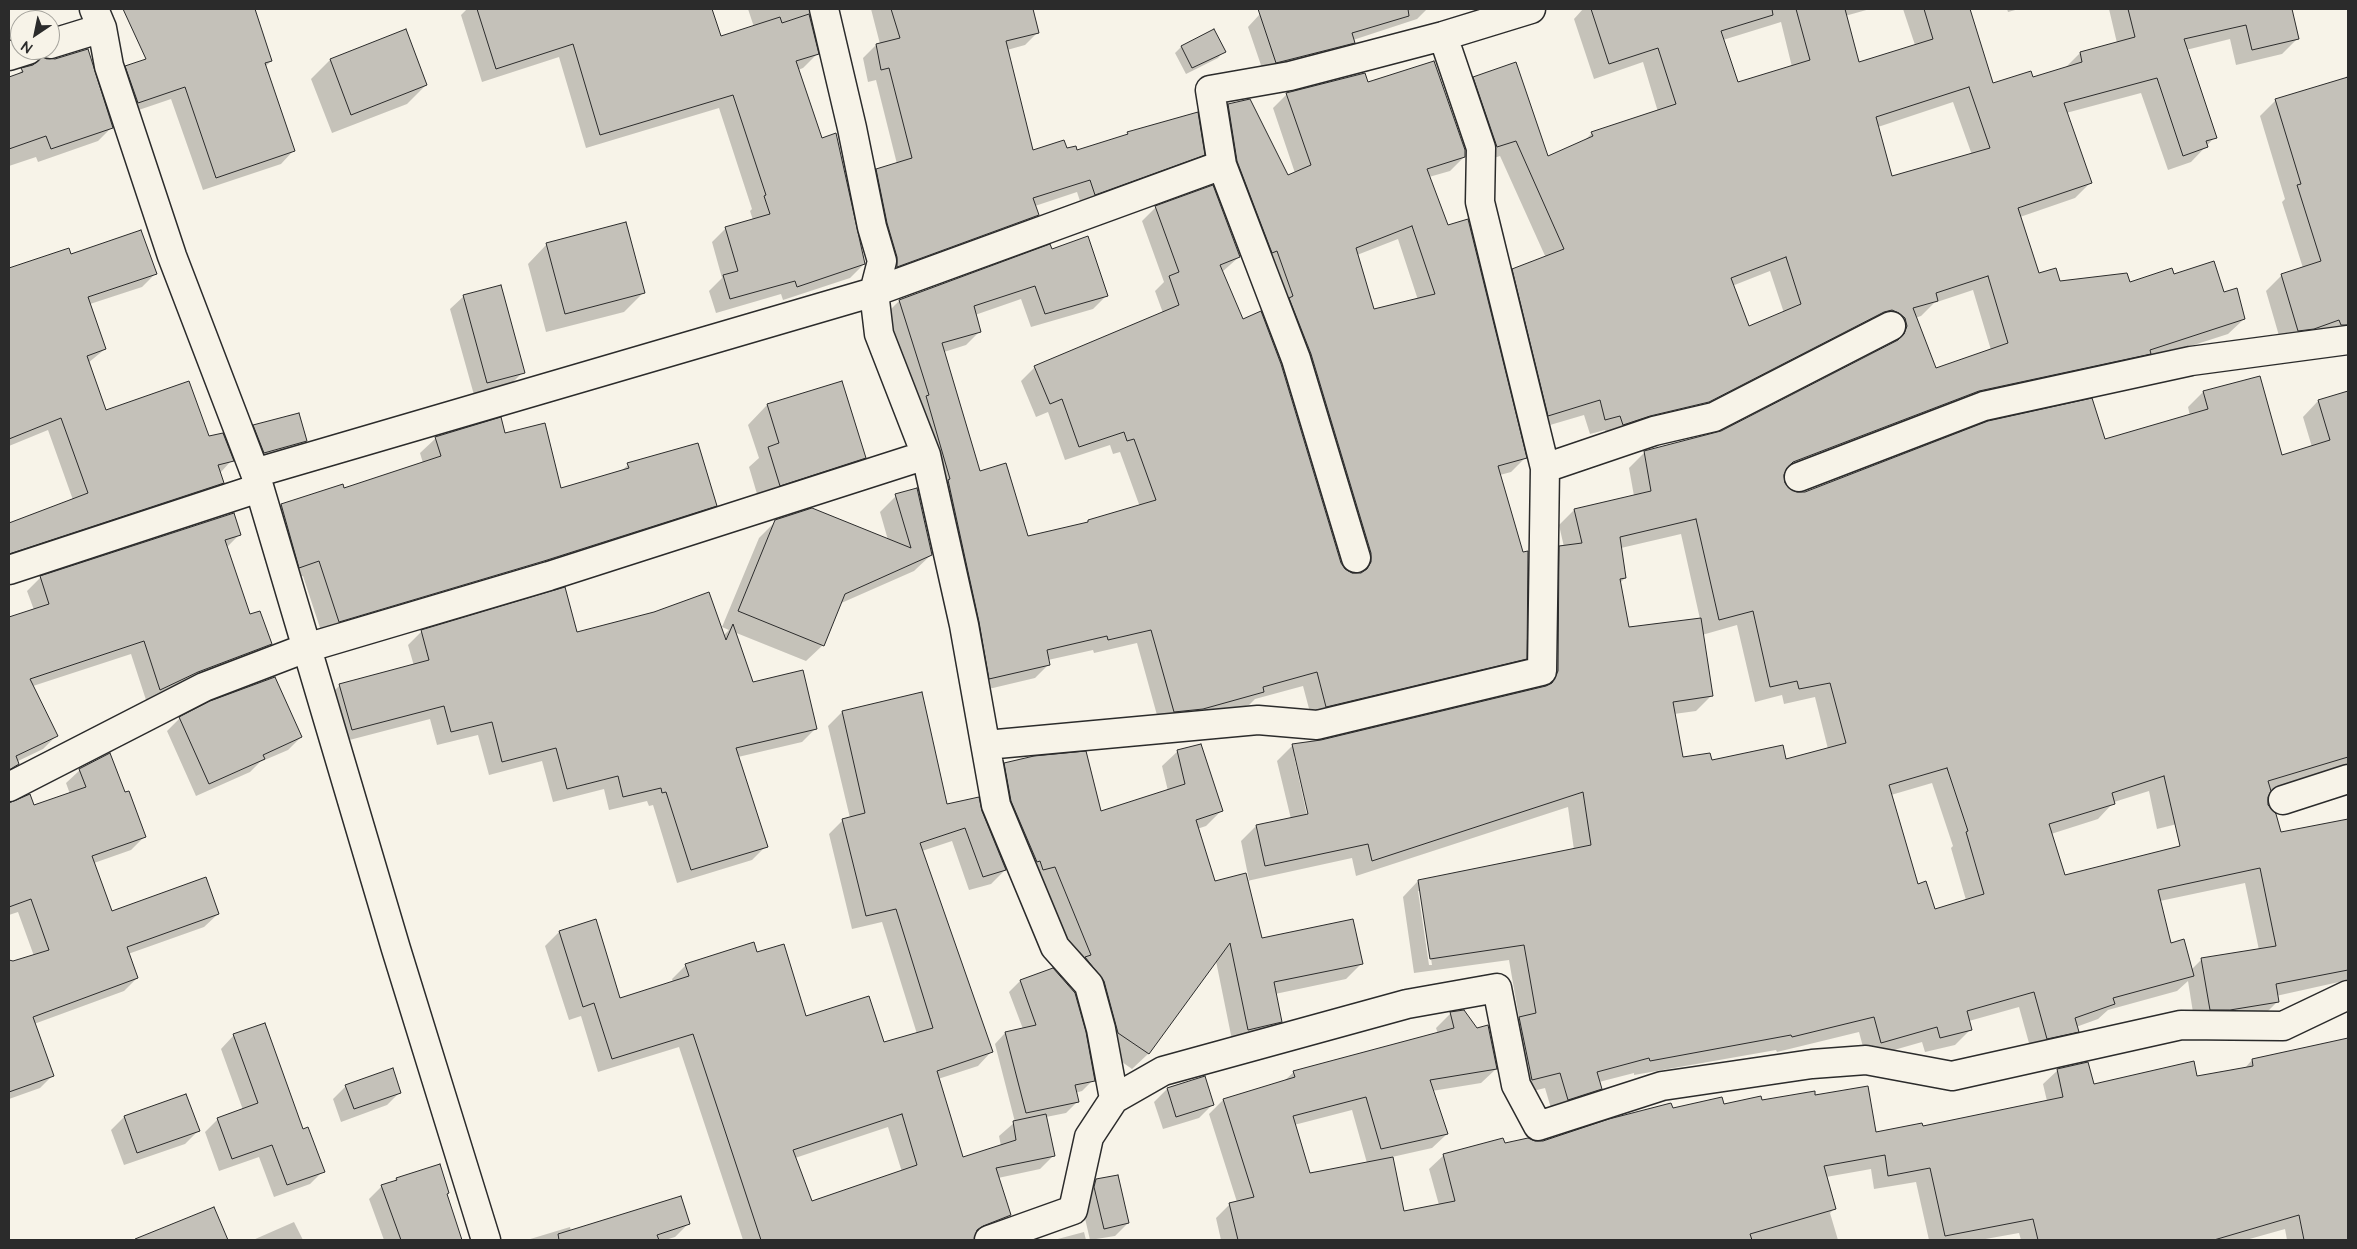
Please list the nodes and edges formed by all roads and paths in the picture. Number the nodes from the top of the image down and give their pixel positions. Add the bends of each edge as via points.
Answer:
1 (824, 9) edge
2 (1531, 9) edge
3 (98, 19) edge
4 (1443, 36) junction
5 (60, 39) edge
6 (1222, 166) junction
7 (874, 292) junction
8 (1891, 326) dead end
9 (2348, 340) edge
10 (926, 455) junction
11 (1545, 468) junction
12 (1799, 478) dead end
13 (257, 480) junction
14 (1356, 558) dead end
15 (9, 570) edge
16 (306, 648) junction
17 (986, 745) junction
18 (2348, 779) edge
19 (9, 787) edge
20 (2283, 800) dead end
21 (2348, 995) edge
22 (1114, 1099) junction
23 (486, 1240) edge
24 (989, 1240) edge

1 - 7 street via 882,261
2 - 4 street
3 - 5 street
3 - 13 street via 109,66 172,256
4 - 6 street via 1290,76 1210,90
4 - 11 street via 1481,148 1480,202
6 - 7 street
6 - 14 street via 1296,359
7 - 10 street via 879,334
7 - 13 street
8 - 11 street via 1714,417 1654,431
9 - 12 street via 2191,360 1984,406
10 - 16 street via 558,574
10 - 17 street via 964,624
11 - 17 street via 1542,671 1317,725 1258,720
13 - 15 street
13 - 16 street
16 - 19 street via 204,687
16 - 23 street
17 - 22 street via 996,805 1054,947 1089,985
18 - 20 street
21 - 22 street via 2283,1026 2182,1026 1952,1076 1866,1060 1812,1064 1662,1086 1538,1126 1516,1085 1497,988 1407,1004 1163,1071
22 - 24 street via 1089,1137 1073,1210

